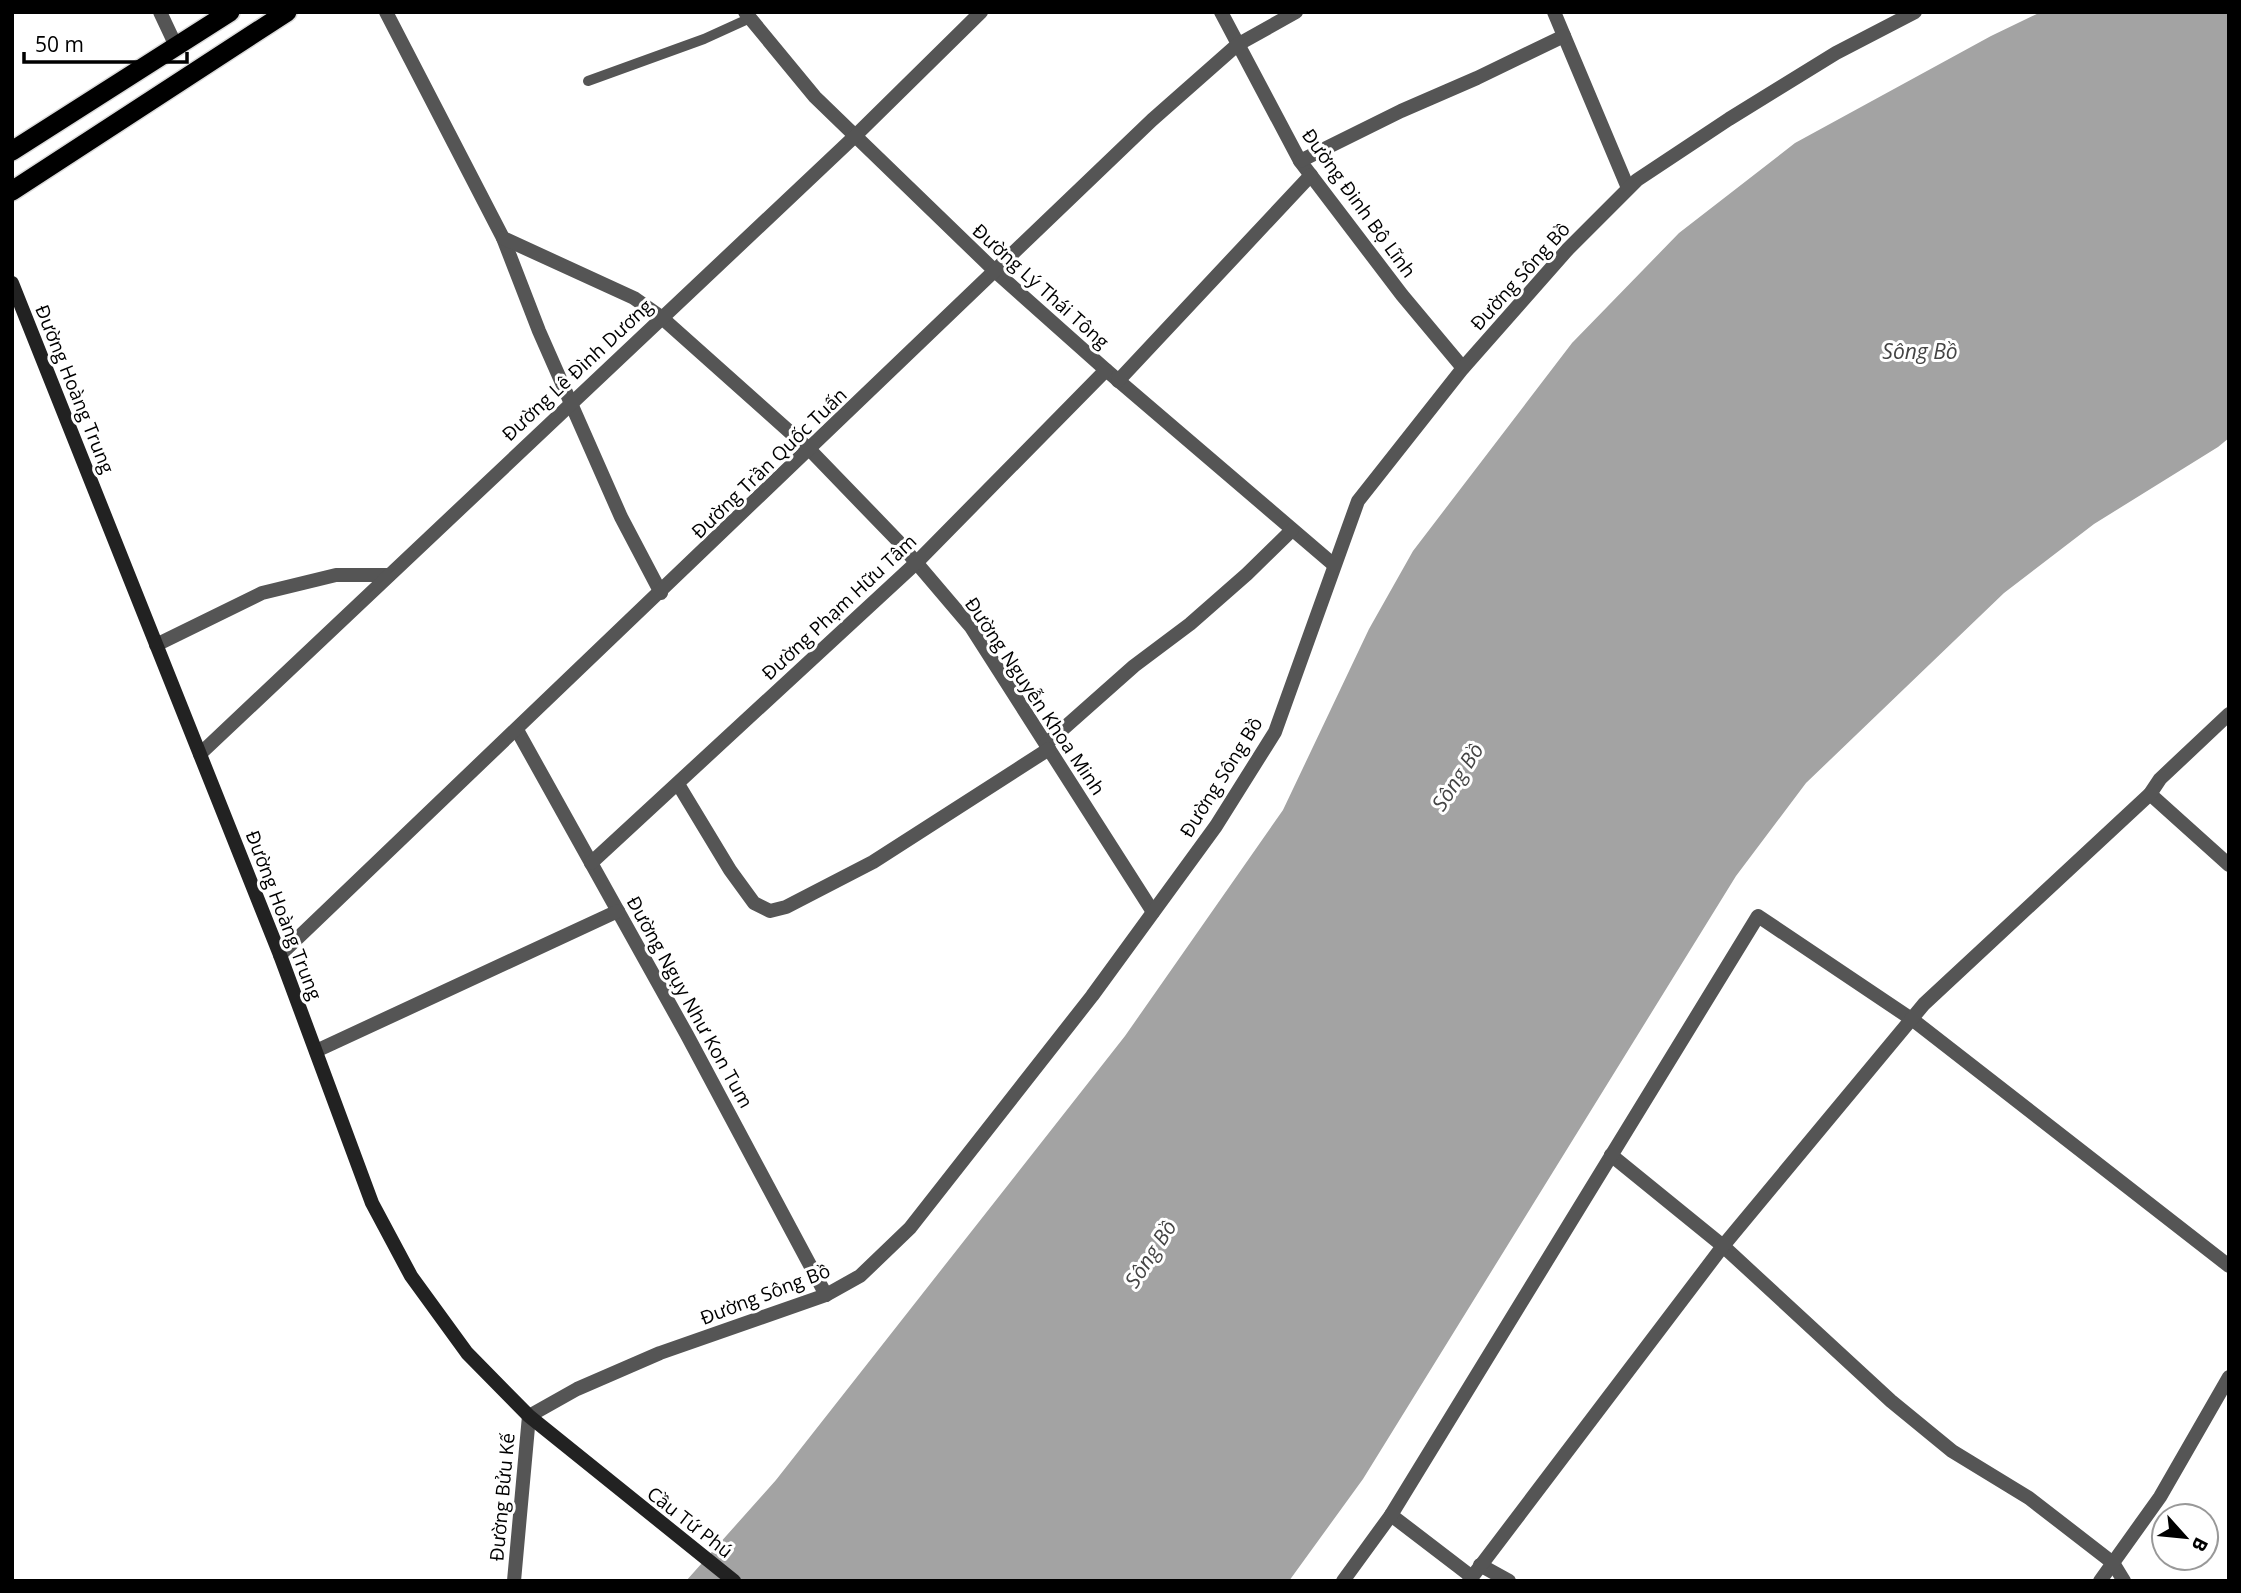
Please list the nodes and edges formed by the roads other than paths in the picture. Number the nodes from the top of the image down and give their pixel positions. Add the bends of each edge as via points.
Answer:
1 (160, 12) edge
2 (230, 12) edge
3 (287, 12) edge
4 (386, 12) edge
5 (981, 12) edge
6 (1221, 12) edge
7 (1296, 12) edge
8 (1553, 12) edge
9 (1915, 12) edge
10 (746, 15) edge
11 (1564, 36) junction
12 (176, 46) junction
13 (1237, 46) junction
14 (588, 81) dead end
15 (854, 136) junction
16 (12, 151) edge
17 (1300, 161) junction
18 (1311, 175) junction
19 (1628, 188) junction
20 (12, 191) edge
21 (503, 238) junction
22 (996, 272) junction
23 (12, 283) edge
24 (660, 317) junction
25 (1463, 368) junction
26 (1106, 370) junction
27 (1118, 381) junction
28 (571, 402) junction
29 (810, 450) junction
30 (1292, 530) junction
31 (916, 563) junction
32 (1334, 565) junction
33 (389, 575) junction
34 (661, 593) junction
35 (156, 645) junction
36 (2229, 714) edge
37 (517, 730) junction
38 (1047, 747) junction
39 (200, 754) junction
40 (678, 784) junction
41 (2150, 794) junction
42 (591, 863) junction
43 (2229, 865) edge
44 (618, 911) junction
45 (1153, 912) junction
46 (280, 955) junction
47 (1913, 1020) junction
48 (316, 1051) junction
49 (1611, 1155) junction
50 (1723, 1246) junction
51 (2229, 1266) edge
52 (826, 1294) junction
53 (2229, 1377) edge
54 (529, 1416) junction
55 (623, 1494) joint
56 (1391, 1515) junction
57 (2113, 1563) junction
58 (1474, 1574) edge
59 (514, 1581) edge
60 (734, 1581) edge
61 (1343, 1581) edge
62 (1509, 1581) edge
63 (2100, 1581) edge
64 (2124, 1581) edge

1 - 12 street
2 - 12 highway
3 - 20 highway
4 - 21 street
5 - 15 street, Đường Lê Đình Dương
6 - 13 street, Đường Đinh Bộ Lĩnh
7 - 13 street, Đường Trần Quốc Tuấn
8 - 11 street
9 - 19 street, Đường Sông Bồ via 1836,53
10 - 14 lane via 704,39
10 - 15 street, Đường Lý Thái Tông
11 - 17 street
11 - 19 street
12 - 16 highway
13 - 17 street, Đường Đinh Bộ Lĩnh
13 - 22 street, Đường Trần Quốc Tuấn
15 - 22 street, Đường Lý Thái Tông
15 - 24 street, Đường Lê Đình Dương
17 - 18 street, Đường Đinh Bộ Lĩnh
18 - 25 street, Đường Đinh Bộ Lĩnh
18 - 27 street
19 - 25 street, Đường Sông Bồ
21 - 24 street, Đường Nguyễn Khoa Minh via 634,298
21 - 28 street
22 - 26 street, Đường Lý Thái Tông
22 - 29 street, Đường Trần Quốc Tuấn
23 - 35 main road, Đường Hoàng Trung
24 - 28 street, Đường Lê Đình Dương
24 - 29 street, Đường Nguyễn Khoa Minh
25 - 32 street, Đường Sông Bồ via 1358,501
26 - 27 street, Đường Lý Thái Tông
26 - 31 street, Đường Phạm Hữu Tâm
27 - 30 street, Đường Lý Thái Tông
28 - 33 street, Đường Lê Đình Dương
28 - 34 street via 621,517
29 - 31 street, Đường Nguyễn Khoa Minh
29 - 34 street, Đường Trần Quốc Tuấn
30 - 32 street, Đường Lý Thái Tông
30 - 38 street
31 - 38 street, Đường Nguyễn Khoa Minh via 971,627
31 - 40 street, Đường Phạm Hữu Tâm
32 - 45 street, Đường Sông Bồ via 1275,732 1216,826
33 - 35 street via 335,575 262,593
33 - 39 street, Đường Lê Đình Dương
34 - 37 street, Đường Trần Quốc Tuấn
35 - 39 main road, Đường Hoàng Trung
36 - 41 street
37 - 42 street, Đường Ngụy Như Kon Tum
37 - 46 street, Đường Trần Quốc Tuấn
38 - 40 street via 873,862 770,911 754,903 730,870
38 - 45 street, Đường Nguyễn Khoa Minh
39 - 46 main road, Đường Hoàng Trung
40 - 42 street, Đường Phạm Hữu Tâm
41 - 43 street
41 - 47 street via 1924,1004
42 - 44 street, Đường Ngụy Như Kon Tum
44 - 48 street
44 - 52 street, Đường Ngụy Như Kon Tum
45 - 52 street, Đường Sông Bồ via 910,1228 860,1276
46 - 48 main road, Đường Hoàng Trung
47 - 49 street via 1758,916
47 - 50 street
47 - 51 street
48 - 54 main road, Đường Hoàng Trung via 372,1203 411,1276 467,1353
49 - 50 street
49 - 56 street
50 - 57 street via 1952,1451 2029,1498
50 - 58 street
52 - 54 street, Đường Sông Bồ via 660,1353 577,1389
53 - 57 street via 2160,1497
54 - 55 main road, Đường Hoàng Trung
54 - 59 street, Đường Bửu Kế
55 - 60 main road, Cầu Tứ Phú
56 - 58 street
56 - 61 street
57 - 63 street
57 - 64 street
58 - 62 street

